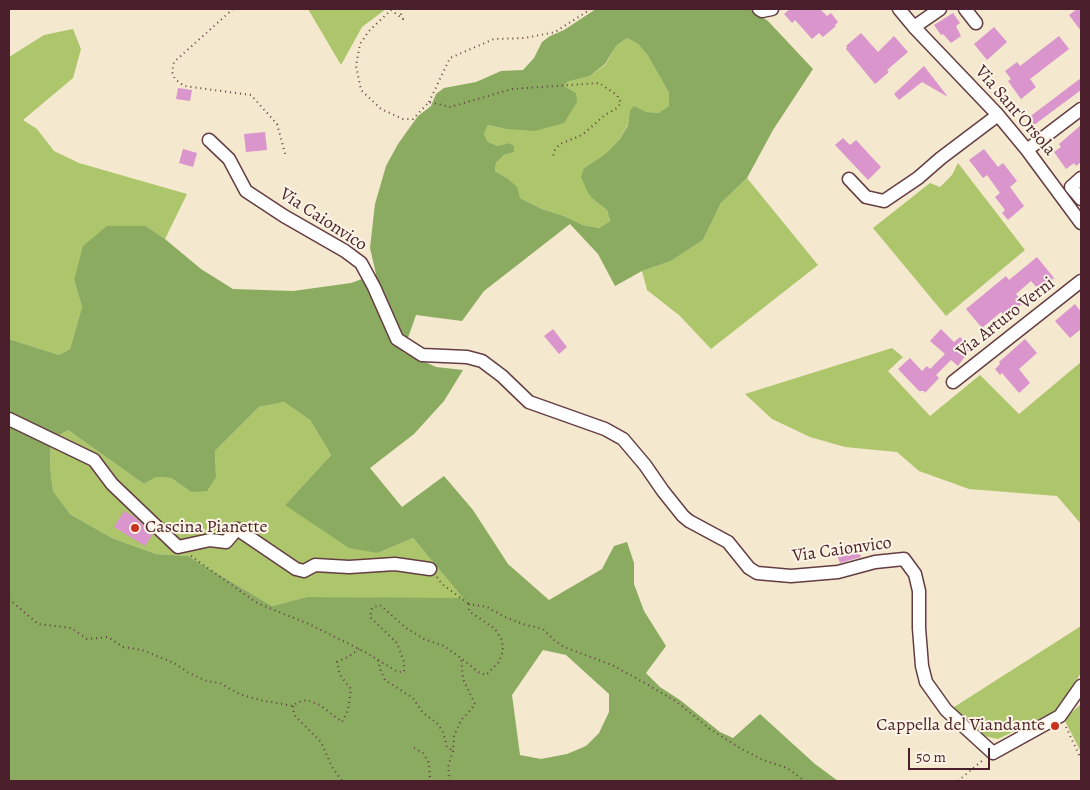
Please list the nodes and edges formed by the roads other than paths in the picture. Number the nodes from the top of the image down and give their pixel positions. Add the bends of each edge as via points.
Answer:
1 (759, 9) edge
2 (772, 9) edge
3 (899, 9) edge
4 (940, 9) edge
5 (965, 9) edge
6 (976, 23) dead end
7 (914, 27) junction
8 (1081, 109) edge
9 (998, 115) junction
10 (209, 140) dead end
11 (1027, 150) junction
12 (1081, 178) edge
13 (849, 179) dead end
14 (1081, 199) edge
15 (1081, 224) edge
16 (1081, 281) edge
17 (952, 382) dead end
18 (9, 419) edge
19 (430, 569) road end
20 (1081, 686) edge

1 - 2 street
3 - 7 street, Via Sant'Orsola
4 - 7 street
5 - 6 street
7 - 9 street, Via Sant'Orsola
8 - 11 street
9 - 11 street, Via Sant'Orsola
9 - 13 street via 918,178 884,200 866,196
10 - 20 street, Via Caionvico via 229,159 246,191 361,263 398,339 422,355 482,361 528,402 605,429 623,439 684,516 728,542 757,573 791,576 838,572 875,562 904,559 915,574 919,591 919,628 926,682 946,710 993,754 1060,716
11 - 15 street, Via Sant'Orsola
12 - 14 street via 1071,186
16 - 17 street, Via Arturo Verni
18 - 19 street via 94,460 112,484 178,547 210,540 226,542 238,528 296,569 304,571 315,565 395,564

